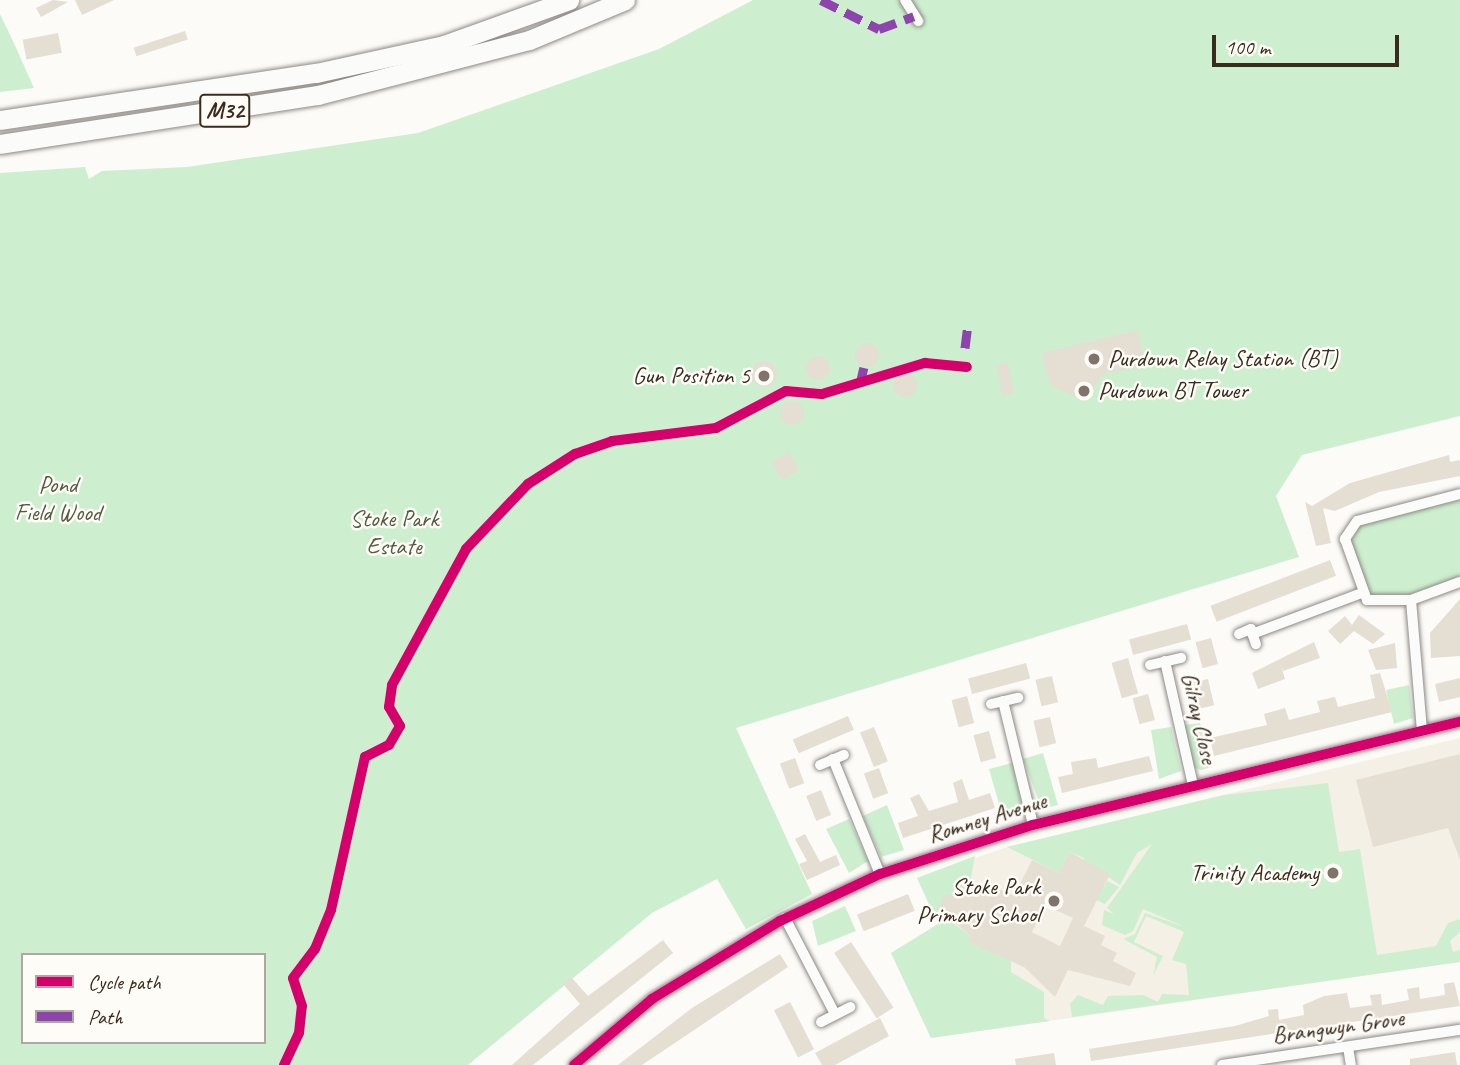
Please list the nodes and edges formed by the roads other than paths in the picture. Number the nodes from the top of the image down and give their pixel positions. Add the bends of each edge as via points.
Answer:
1 (569, 0) edge
2 (625, 0) edge
3 (905, 0) edge
4 (918, 21) dead end
5 (0, 120) edge
6 (0, 144) edge
7 (1460, 494) edge
8 (1460, 582) edge
9 (1359, 594) junction
10 (1411, 600) junction
11 (1239, 634) dead end
12 (1181, 657) dead end
13 (1164, 662) junction
14 (1150, 665) dead end
15 (1018, 698) dead end
16 (1003, 701) junction
17 (990, 704) dead end
18 (1460, 722) edge
19 (1422, 731) junction
20 (820, 765) dead end
21 (1193, 785) junction
22 (1033, 825) junction
23 (880, 874) junction
24 (785, 918) junction
25 (850, 1007) dead end
26 (835, 1014) junction
27 (821, 1022) dead end
28 (1460, 1030) edge
29 (1348, 1047) junction
30 (574, 1065) edge
31 (1222, 1065) edge
32 (1351, 1065) edge

1 - 5 highway, M32 via 444,45 316,74
2 - 6 highway, M32 via 518,43 318,95
3 - 4 street
7 - 9 street via 1350,525 1345,541
8 - 10 street
9 - 10 street via 1370,601
9 - 11 street via 1254,639
10 - 19 street
12 - 13 street, Gilray Close
13 - 14 street, Gilray Close
13 - 21 street, Gilray Close
15 - 16 street
16 - 17 street
16 - 22 street
18 - 19 street, Romney Avenue
19 - 21 street, Romney Avenue
20 - 23 street via 838,757
21 - 22 street, Romney Avenue
22 - 23 street, Romney Avenue
23 - 24 street, Romney Avenue
24 - 26 street
24 - 30 street, Romney Avenue via 652,999
25 - 26 street
26 - 27 street
28 - 29 street, Brangwyn Grove
29 - 31 street, Brangwyn Grove
29 - 32 street

